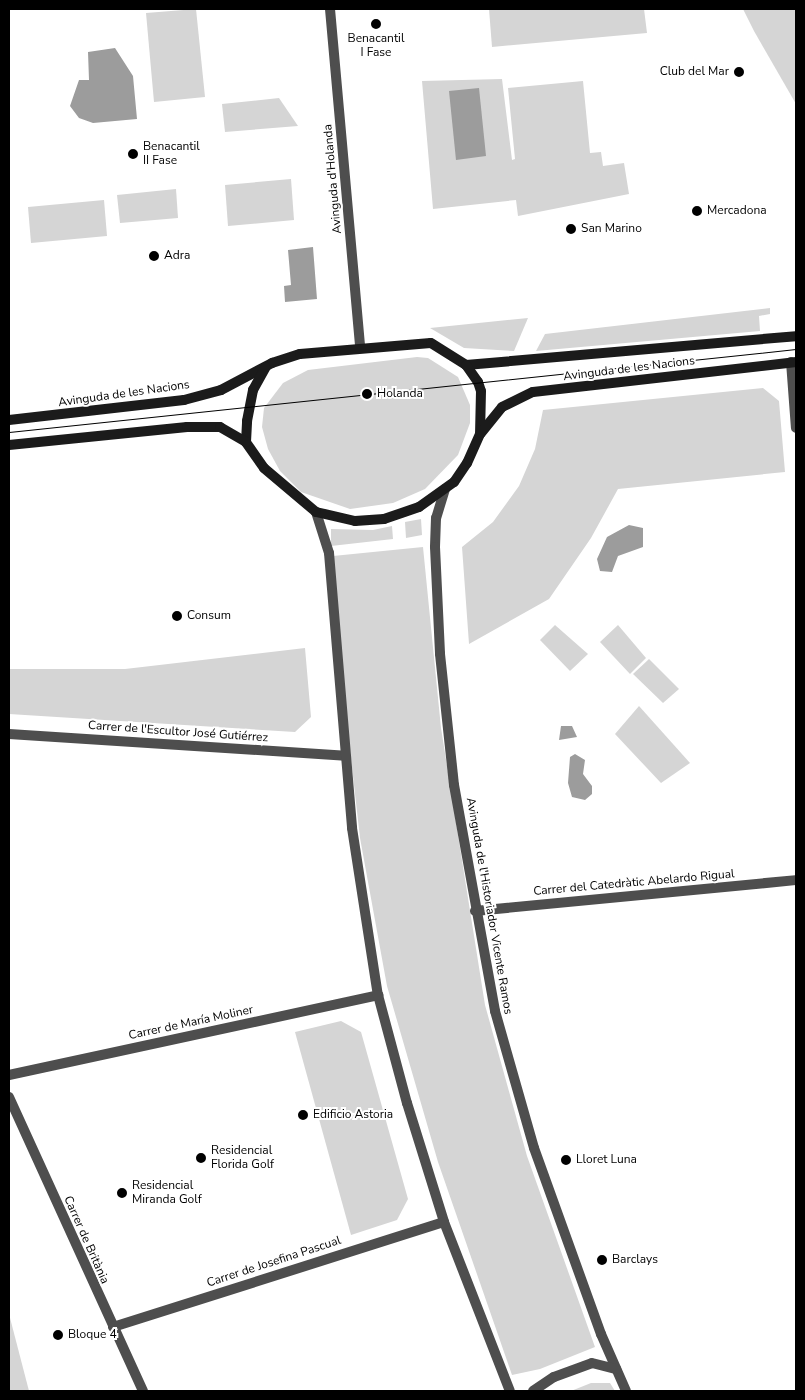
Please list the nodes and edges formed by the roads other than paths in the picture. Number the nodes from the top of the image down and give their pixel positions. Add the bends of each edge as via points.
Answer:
1 (330, 9) edge
2 (796, 336) edge
3 (360, 347) junction
4 (793, 362) edge
5 (466, 365) junction
6 (266, 367) junction
7 (9, 420) edge
8 (796, 428) edge
9 (480, 434) junction
10 (246, 442) junction
11 (9, 445) edge
12 (445, 489) junction
13 (316, 512) junction
14 (9, 734) edge
15 (345, 756) junction
16 (796, 880) edge
17 (475, 911) junction
18 (378, 995) junction
19 (9, 1075) edge
20 (9, 1097) edge
21 (444, 1222) junction
22 (113, 1327) junction
23 (616, 1370) junction
24 (143, 1391) edge
25 (510, 1391) edge
26 (533, 1391) edge
27 (626, 1391) edge

1 - 3 street, Avinguda d'Holanda
2 - 5 main road, Avinguda de les Nacions
3 - 5 main road, Avinguda de les Nacions via 431,343
3 - 6 main road, Avinguda de les Nacions via 300,354
4 - 8 street
4 - 9 main road, Avinguda de les Nacions via 534,392 502,407
5 - 9 main road via 481,391
6 - 7 main road, Avinguda de les Nacions via 221,390 184,400
6 - 10 main road via 253,390
9 - 12 main road via 467,463
10 - 11 main road via 220,427 187,427
10 - 13 main road via 264,468
12 - 13 main road via 419,507 384,519 355,521
12 - 17 street, Avinguda de l'Historiador Vicente Ramos via 436,518 435,546 440,654 454,785
13 - 15 street via 329,553
14 - 15 street, Carrer de l'Escultor José Gutiérrez
15 - 18 street
16 - 17 street, Carrer del Catedràtic Abelardo Rigual
17 - 23 street, Avinguda de l'Historiador Vicente Ramos via 495,1011 534,1148
18 - 19 street, Carrer de María Moliner
18 - 21 street
20 - 22 street, Carrer de Britània
21 - 22 street, Carrer de Josefina Pascual
21 - 25 street
22 - 24 street, Carrer de Britània
23 - 26 street via 592,1362 554,1377
23 - 27 street, Avinguda de l'Historiador Vicente Ramos

